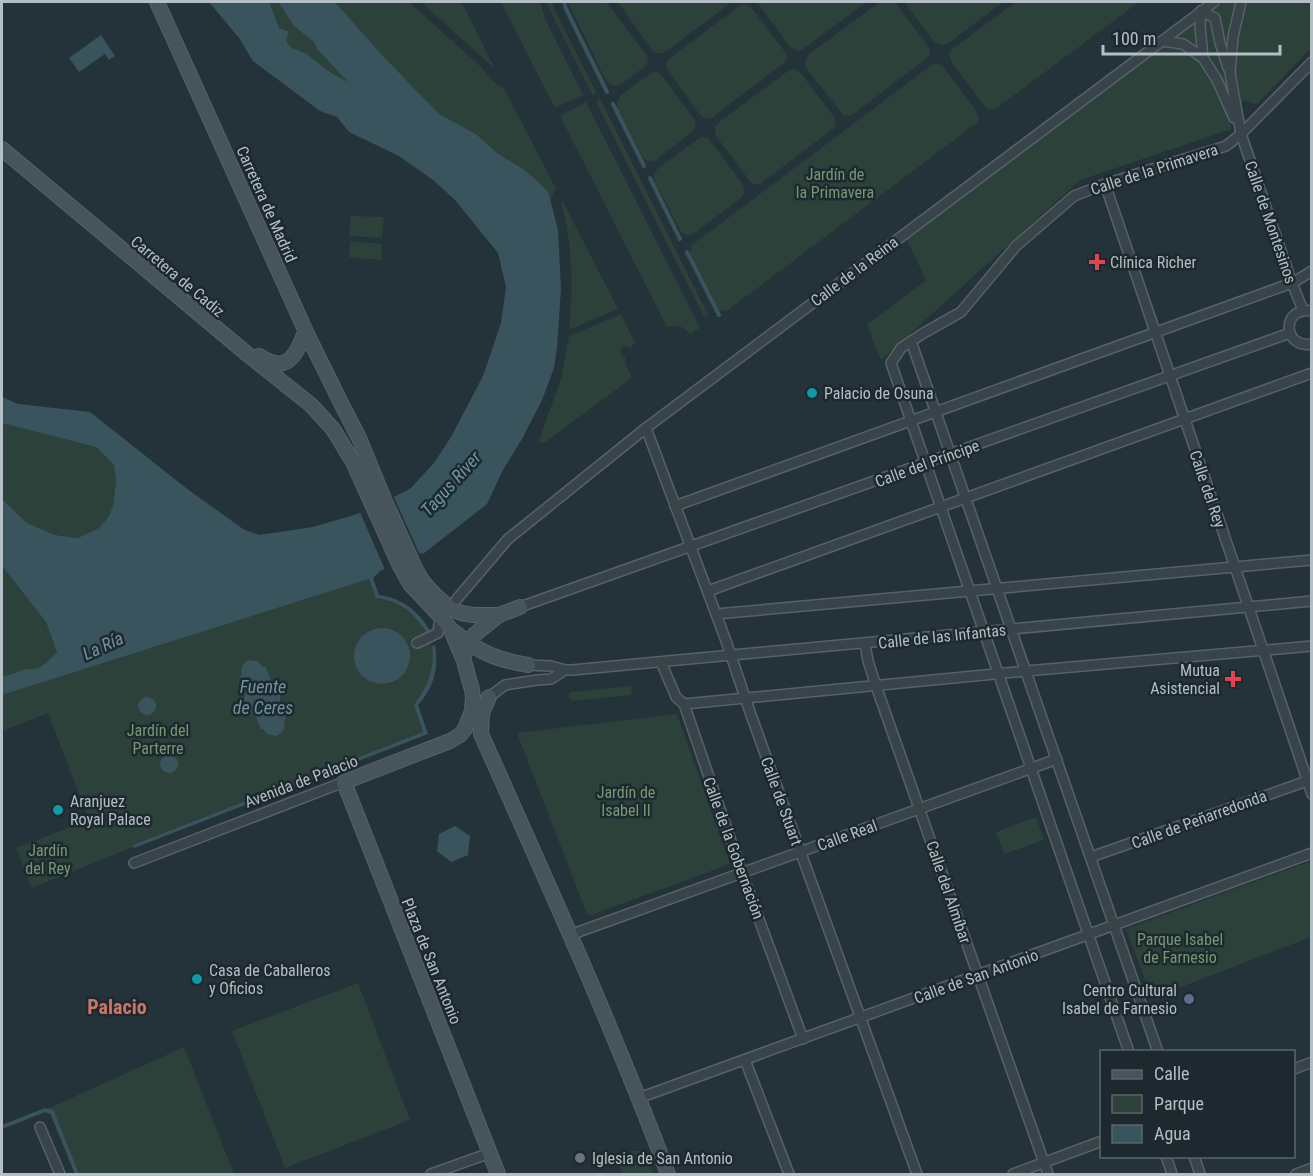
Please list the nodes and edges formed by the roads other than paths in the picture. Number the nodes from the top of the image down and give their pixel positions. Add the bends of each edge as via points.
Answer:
1 (157, 2) edge
2 (1214, 2) edge
3 (1242, 2) edge
4 (1201, 11) junction
5 (1162, 41) junction
6 (1203, 58) junction
7 (1311, 62) edge
8 (1230, 73) junction
9 (1241, 134) junction
10 (2, 149) edge
11 (1104, 184) junction
12 (1311, 270) edge
13 (1292, 284) junction
14 (1307, 310) edge
15 (1155, 332) junction
16 (1290, 333) junction
17 (308, 334) junction
18 (911, 341) junction
19 (1311, 344) edge
20 (246, 353) junction
21 (1311, 373) edge
22 (1170, 376) junction
23 (936, 412) junction
24 (1184, 418) junction
25 (911, 421) junction
26 (646, 428) junction
27 (951, 454) junction
28 (926, 463) junction
29 (965, 498) junction
30 (379, 501) junction
31 (675, 506) junction
32 (940, 507) junction
33 (691, 547) junction
34 (1311, 560) edge
35 (405, 562) junction
36 (1234, 567) junction
37 (997, 589) junction
38 (708, 591) junction
39 (970, 591) junction
40 (456, 600) dead end
41 (1311, 602) edge
42 (520, 608) joint
43 (1248, 608) junction
44 (716, 614) junction
45 (499, 615) junction
46 (444, 624) junction
47 (1011, 629) junction
48 (983, 632) junction
49 (417, 643) dead end
50 (865, 644) junction
51 (468, 645) junction
52 (1311, 646) edge
53 (1263, 650) junction
54 (731, 655) junction
55 (464, 661) junction
56 (661, 662) junction
57 (528, 665) joint
58 (568, 670) junction
59 (1026, 671) junction
60 (998, 674) junction
61 (876, 686) junction
62 (489, 697) joint
63 (746, 699) junction
64 (684, 704) junction
65 (477, 724) junction
66 (1057, 759) junction
67 (1031, 768) junction
68 (1307, 781) junction
69 (344, 782) junction
70 (1311, 794) edge
71 (920, 808) junction
72 (800, 852) junction
73 (1311, 853) edge
74 (1091, 857) junction
75 (134, 863) dead end
76 (742, 873) junction
77 (1114, 926) junction
78 (570, 935) junction
79 (1089, 935) junction
80 (978, 975) junction
81 (861, 1018) junction
82 (802, 1039) junction
83 (1128, 1050) edge
84 (1157, 1050) edge
85 (745, 1060) junction
86 (1311, 1062) edge
87 (1295, 1068) edge
88 (639, 1098) junction
89 (40, 1127) dead end
90 (1100, 1141) edge
91 (490, 1153) junction
92 (1167, 1158) edge
93 (1195, 1158) edge
94 (1044, 1163) junction
95 (1311, 1168) edge
96 (60, 1174) edge
97 (431, 1174) edge
98 (498, 1174) edge
99 (668, 1174) edge
100 (789, 1174) edge
101 (917, 1174) edge
102 (1013, 1174) edge
103 (1048, 1174) edge
104 (1172, 1174) edge
105 (1200, 1174) edge
106 (1296, 1174) edge

1 - 17 main road, Carretera de Madrid
2 - 4 street, Calle de la Reina
3 - 8 street, Calle de Montesinos via 1233,37
4 - 5 street, Calle de la Reina
4 - 6 street, Calle de Montesinos
4 - 8 street, Calle de Montesinos via 1215,18
5 - 6 street, Calle de Montesinos via 1183,44
5 - 26 street, Calle de la Reina
6 - 9 street, Calle de Montesinos
7 - 9 street, Calle de la Primavera
8 - 9 street, Calle de Montesinos
9 - 11 street, Calle de la Primavera via 1226,146
9 - 13 street, Calle de Montesinos
10 - 20 main road, Carretera de Cadiz
11 - 15 street, Calle del Rey
11 - 18 street, Calle de la Primavera via 1074,196 1016,246 961,312
12 - 13 street
13 - 14 street, Calle de Montesinos
13 - 15 street
14 - 16 street via 1297,312 1290,321
15 - 22 street, Calle del Rey
15 - 23 street
16 - 19 street via 1296,342
16 - 22 street, Calle del Príncipe
17 - 20 main road via 295,355 283,363 272,364 253,352
17 - 30 main road, Carretera de Madrid via 367,455
18 - 23 street
18 - 25 street, Calle de la Primavera via 891,363
20 - 30 main road, Carretera de Cadiz via 311,405 333,429
21 - 24 street
22 - 24 street, Calle del Rey
22 - 27 street, Calle del Príncipe
23 - 25 street
23 - 27 street
24 - 29 street
24 - 36 street, Calle del Rey
25 - 28 street
25 - 31 street
26 - 31 street, Calle de Stuart
26 - 40 street, Calle de la Reina via 507,539
27 - 28 street, Calle del Príncipe
27 - 29 street
28 - 32 street
28 - 33 street, Calle del Príncipe
29 - 32 street
29 - 37 street
30 - 35 main road
31 - 33 street, Calle de Stuart
32 - 38 street
32 - 39 street
33 - 38 street, Calle de Stuart
33 - 42 street, Calle del Príncipe
34 - 36 street
35 - 45 main road via 450,608 473,615
35 - 46 main road via 414,590
36 - 37 street
36 - 43 street, Calle del Rey
37 - 39 street
37 - 47 street
38 - 44 street, Calle de Stuart
39 - 44 street
39 - 48 street
41 - 43 street, Calle de las Infantas
42 - 45 main road
43 - 47 street, Calle de las Infantas
43 - 53 street, Calle del Rey
44 - 54 street, Calle de Stuart
45 - 51 main road via 474,635
46 - 49 street via 438,633
46 - 51 main road
46 - 55 main road
47 - 48 street, Calle de las Infantas
47 - 59 street
48 - 50 street, Calle de las Infantas
48 - 60 street
50 - 54 street, Calle de las Infantas
50 - 61 street, Calle del Almíbar
51 - 55 main road
51 - 57 main road
52 - 53 street
53 - 59 street
53 - 68 street, Calle del Rey
54 - 56 street, Calle de las Infantas
54 - 63 street, Calle de Stuart
55 - 65 main road
56 - 58 street, Calle de las Infantas
56 - 64 street, Calle de la Gobernación via 676,697
57 - 58 street
58 - 62 street via 551,679 505,685
59 - 60 street
59 - 66 street
60 - 61 street
60 - 67 street
61 - 63 street
61 - 71 street, Calle del Almíbar
62 - 65 main road, Avenida de Palacio
63 - 64 street
63 - 72 street, Calle de Stuart
64 - 76 street, Calle de la Gobernación
65 - 69 main road, Avenida de Palacio via 450,741
65 - 78 main road
66 - 67 street, Calle Real
66 - 74 street
67 - 71 street, Calle Real
67 - 79 street
68 - 70 street, Calle del Rey
68 - 74 street, Calle de Peñarredonda
69 - 75 street, Avenida de Palacio
69 - 91 main road, Plaza de San Antonio
71 - 72 street, Calle Real
71 - 80 street, Calle del Almíbar
72 - 76 street, Calle Real
72 - 81 street, Calle de Stuart
73 - 77 street, Calle de San Antonio
74 - 77 street
76 - 78 street, Calle Real
76 - 82 street, Calle de la Gobernación
77 - 79 street, Calle de San Antonio
77 - 84 street
78 - 88 main road
79 - 80 street, Calle de San Antonio
79 - 83 street
80 - 81 street, Calle de San Antonio
80 - 94 street, Calle del Almíbar
81 - 82 street, Calle de San Antonio
81 - 101 street, Calle de Stuart
82 - 85 street, Calle de San Antonio
85 - 88 street, Calle de San Antonio
85 - 100 street
86 - 87 street
88 - 99 main road
89 - 96 street
90 - 94 street
91 - 97 street
91 - 98 main road, Plaza de San Antonio
92 - 104 street
93 - 105 street
94 - 102 street
94 - 103 street, Calle del Almíbar
95 - 106 street

